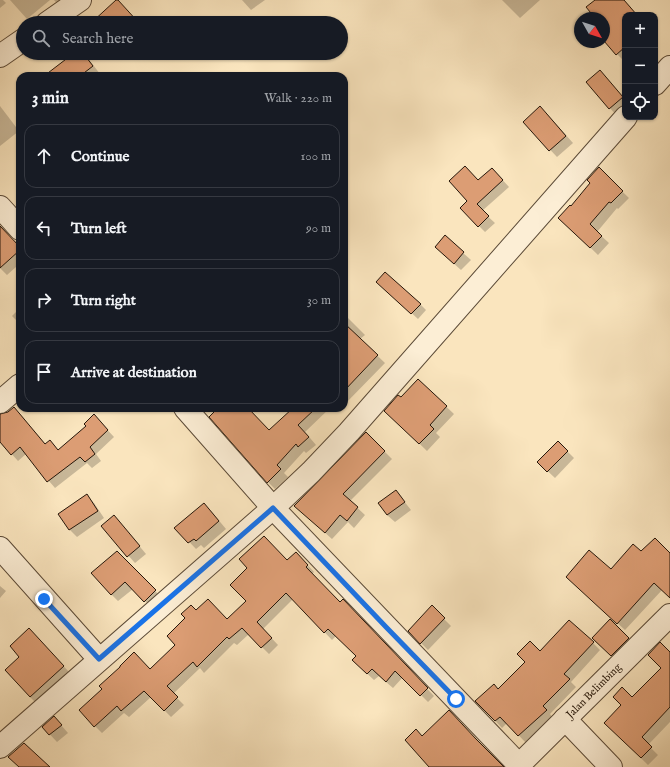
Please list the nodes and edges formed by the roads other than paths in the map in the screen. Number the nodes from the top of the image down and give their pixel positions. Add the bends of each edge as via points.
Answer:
1 (80, 0) edge
2 (57, 16) edge
3 (16, 45) edge
4 (0, 56) edge
5 (670, 67) edge
6 (658, 81) edge
7 (623, 120) edge
8 (0, 207) edge
9 (16, 225) edge
10 (16, 388) edge
11 (0, 402) edge
12 (189, 412) edge
13 (273, 508) junction
14 (0, 548) edge
15 (669, 617) edge
16 (99, 659) junction
17 (565, 719) junction
18 (0, 747) edge
19 (518, 766) edge
20 (611, 767) edge

1 - 2 street
3 - 4 street
5 - 6 street
7 - 13 street via 349,432
8 - 9 street
10 - 11 street
12 - 13 street
13 - 16 street
13 - 19 street
14 - 16 street
15 - 17 street, Jalan Belimbing
16 - 18 street
17 - 19 street, Jalan Belimbing
17 - 20 street

